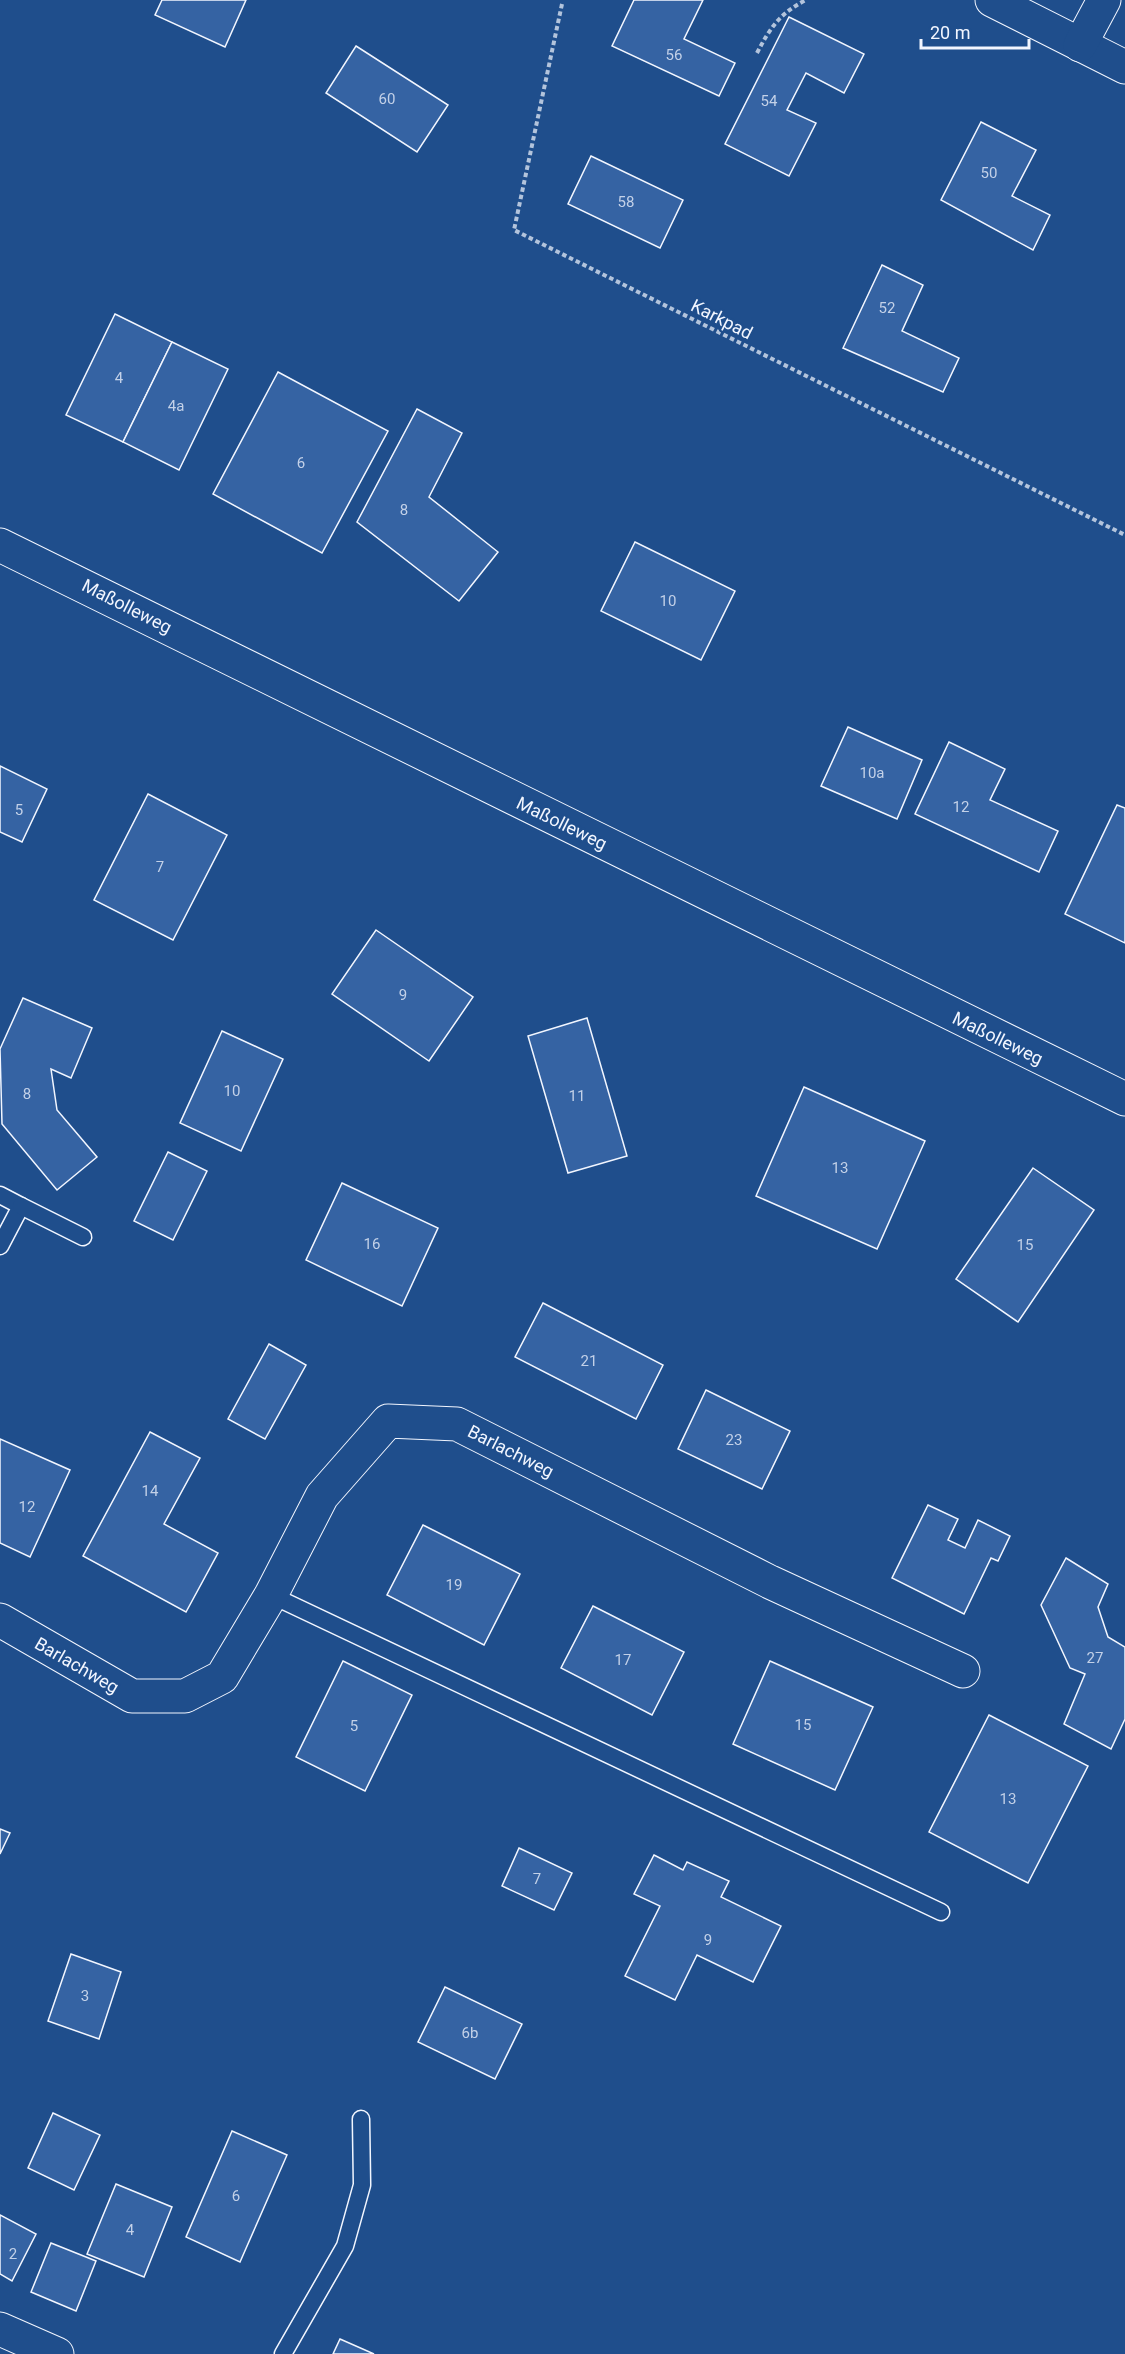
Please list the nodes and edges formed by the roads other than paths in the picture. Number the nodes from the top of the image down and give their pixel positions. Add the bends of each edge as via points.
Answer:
1 (992, 0) edge
2 (1104, 0) edge
3 (1080, 45) junction
4 (1125, 68) edge
5 (0, 545) edge
6 (1125, 1099) edge
7 (0, 1195) edge
8 (21, 1206) junction
9 (83, 1237) dead end
10 (0, 1246) edge
11 (271, 1595) junction
12 (0, 1620) edge
13 (963, 1671) dead end
14 (941, 1912) dead end
15 (361, 2119) dead end
16 (0, 2328) edge
17 (57, 2354) edge
18 (283, 2354) edge

1 - 3 street
2 - 3 street
3 - 4 street
5 - 6 street, Maßolleweg
7 - 8 lane
8 - 9 lane
8 - 10 lane
11 - 12 street, Barlachweg via 222,1677 185,1696 132,1696
11 - 13 street, Barlachweg via 322,1496 387,1421 457,1424 770,1582
11 - 14 lane
15 - 18 lane via 362,2185 345,2246
16 - 17 street

